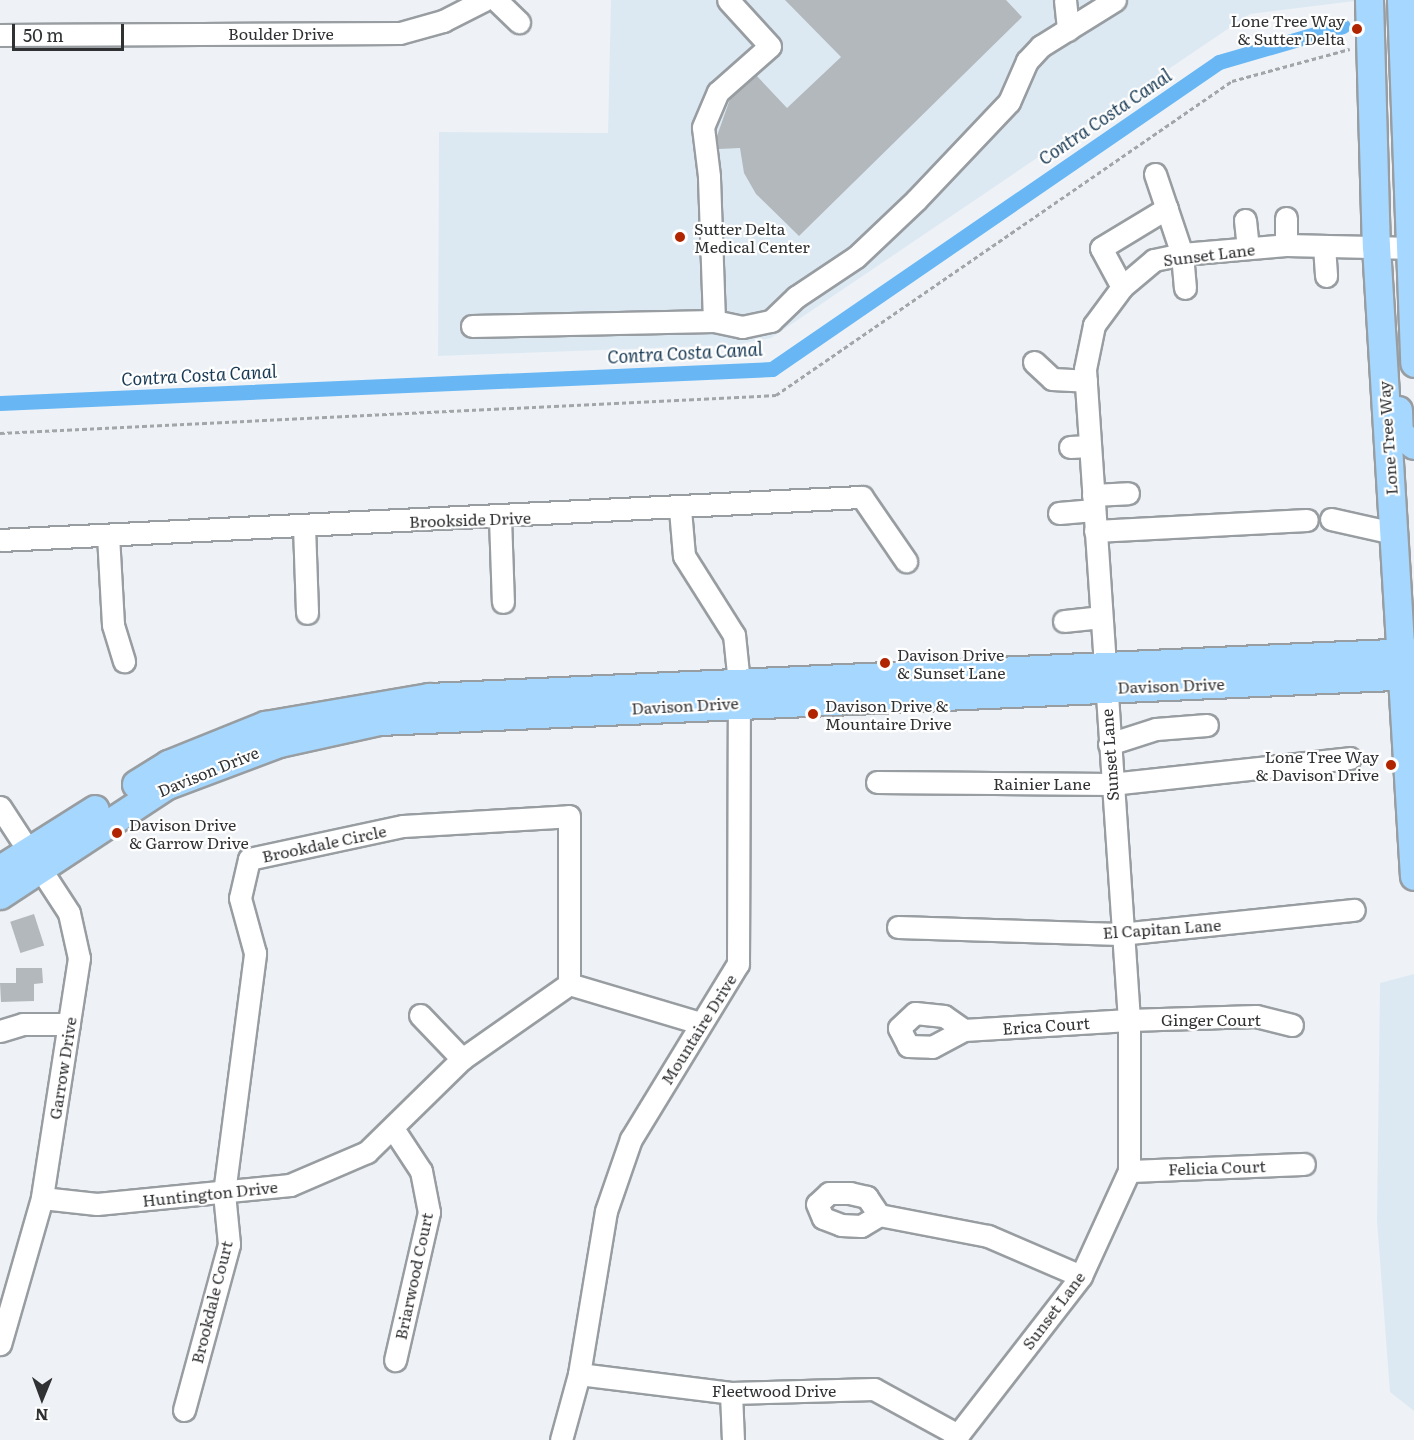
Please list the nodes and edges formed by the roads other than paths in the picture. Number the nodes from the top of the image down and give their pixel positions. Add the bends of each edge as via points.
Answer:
1 (484, 0) edge
2 (496, 0) edge
3 (728, 0) edge
4 (1065, 0) edge
5 (1115, 0) edge
6 (1369, 0) edge
7 (1401, 0) edge
8 (519, 22) dead end
9 (1068, 30) junction
10 (0, 35) edge
11 (1409, 115) edge
12 (1155, 174) dead end
13 (1167, 208) junction
14 (1286, 218) dead end
15 (1245, 220) dead end
16 (1286, 245) junction
17 (1324, 246) junction
18 (1376, 246) junction
19 (1248, 248) junction
20 (1411, 248) edge
21 (1182, 254) junction
22 (1326, 276) dead end
23 (1122, 287) junction
24 (1185, 288) dead end
25 (1412, 304) edge
26 (714, 321) junction
27 (472, 326) dead end
28 (1414, 354) edge
29 (1034, 362) dead end
30 (1086, 381) junction
31 (1384, 391) junction
32 (1414, 445) edge
33 (1128, 493) dead end
34 (680, 509) junction
35 (1094, 512) junction
36 (1059, 513) dead end
37 (501, 518) junction
38 (1331, 519) dead end
39 (1307, 520) dead end
40 (304, 526) junction
41 (1393, 533) junction
42 (108, 535) junction
43 (0, 540) edge
44 (906, 561) dead end
45 (503, 602) dead end
46 (307, 613) dead end
47 (1101, 616) junction
48 (1064, 621) dead end
49 (124, 661) dead end
50 (1408, 664) edge
51 (1104, 677) junction
52 (739, 692) junction
53 (1206, 725) dead end
54 (1109, 744) junction
55 (1350, 758) dead end
56 (877, 782) dead end
57 (1112, 784) junction
58 (0, 807) edge
59 (36, 857) junction
60 (0, 869) edge
61 (1414, 876) edge
62 (0, 895) edge
63 (1354, 910) dead end
64 (898, 927) dead end
65 (1120, 934) junction
66 (569, 984) junction
67 (420, 1015) dead end
68 (1129, 1020) junction
69 (700, 1023) junction
70 (69, 1024) junction
71 (1292, 1024) dead end
72 (964, 1030) dead end
73 (0, 1031) edge
74 (462, 1059) junction
75 (394, 1130) junction
76 (1304, 1164) dead end
77 (1129, 1171) junction
78 (225, 1193) junction
79 (42, 1198) junction
80 (879, 1215) dead end
81 (1081, 1276) junction
82 (4, 1317) edge
83 (0, 1344) edge
84 (395, 1360) dead end
85 (579, 1374) junction
86 (731, 1393) junction
87 (184, 1410) dead end
88 (956, 1437) edge
89 (561, 1440) edge
90 (733, 1440) edge

1 - 10 street, Boulder Drive via 443,21 400,33
2 - 8 street
3 - 26 street via 770,46 718,92 703,127
4 - 9 street
5 - 9 street
6 - 18 main road, Lone Tree Way
7 - 11 main road
9 - 26 street via 1041,46 1028,61 1009,102 856,257 796,297 771,321 742,327
11 - 20 main road
12 - 13 street
13 - 21 street
13 - 23 street via 1101,248
14 - 16 street
15 - 19 street
16 - 17 street, Sunset Lane
16 - 19 street, Sunset Lane
17 - 18 street, Sunset Lane
17 - 22 street
18 - 20 street, Sunset Lane
18 - 31 main road, Lone Tree Way
19 - 21 street, Sunset Lane
20 - 25 main road
21 - 23 street, Sunset Lane via 1154,261
21 - 24 street
23 - 30 street, Sunset Lane via 1094,325
25 - 28 main road
26 - 27 street
29 - 30 street via 1052,379
30 - 35 street, Sunset Lane via 1080,447
31 - 32 main road via 1393,396 1398,407 1398,433
31 - 41 main road, Lone Tree Way
33 - 35 street
34 - 37 street, Brookside Drive
34 - 44 street, Brookside Drive via 862,496
34 - 52 street, Mountaire Drive via 684,556 734,635
35 - 36 street
35 - 39 street via 1198,524
35 - 47 street, Sunset Lane
37 - 40 street, Brookside Drive
37 - 45 street
38 - 41 street
40 - 42 street, Brookside Drive
40 - 46 street
41 - 50 main road, Lone Tree Way
42 - 43 street, Brookside Drive
42 - 49 street via 113,625
47 - 48 street
47 - 51 street, Sunset Lane
50 - 51 main road, Davison Drive
50 - 61 main road, Lone Tree Way
51 - 52 main road, Davison Drive
51 - 54 street, Sunset Lane
52 - 59 main road, Davison Drive via 429,696 264,725 168,764
52 - 69 street, Mountaire Drive via 738,964
53 - 54 street via 1156,729
54 - 57 street, Sunset Lane
55 - 57 street, Rainier Lane
56 - 57 street, Rainier Lane
57 - 65 street, Sunset Lane
58 - 59 street, Garrow Drive
59 - 60 main road, Davison Drive
59 - 62 main road, Davison Drive
59 - 70 street, Garrow Drive via 69,913 80,958
63 - 65 street, El Capitan Lane
64 - 65 street, El Capitan Lane
65 - 68 street, Sunset Lane
66 - 69 street
66 - 74 street, Huntington Drive
66 - 78 street, Brookdale Circle via 569,816 403,826 249,859 240,898 255,953
67 - 74 street
68 - 71 street, Ginger Court via 1256,1016
68 - 72 street, Erica Court
68 - 77 street, Sunset Lane
69 - 85 street, Mountaire Drive via 630,1139 609,1201
70 - 73 street via 23,1024
70 - 79 street, Garrow Drive
74 - 75 street, Huntington Drive
75 - 78 street, Huntington Drive via 367,1152 290,1185
75 - 84 street, Briarwood Court via 421,1171 429,1212
76 - 77 street, Felicia Court
77 - 81 street, Sunset Lane
78 - 79 street, Huntington Drive via 97,1204
78 - 87 street, Brookdale Court via 229,1244
79 - 82 street, Garrow Drive
80 - 81 street via 988,1236
81 - 88 street, Sunset Lane
82 - 83 street, Garrow Drive
85 - 86 street, Fleetwood Drive
85 - 89 street, Mountaire Drive
86 - 88 street, Fleetwood Drive via 874,1389
86 - 90 street

